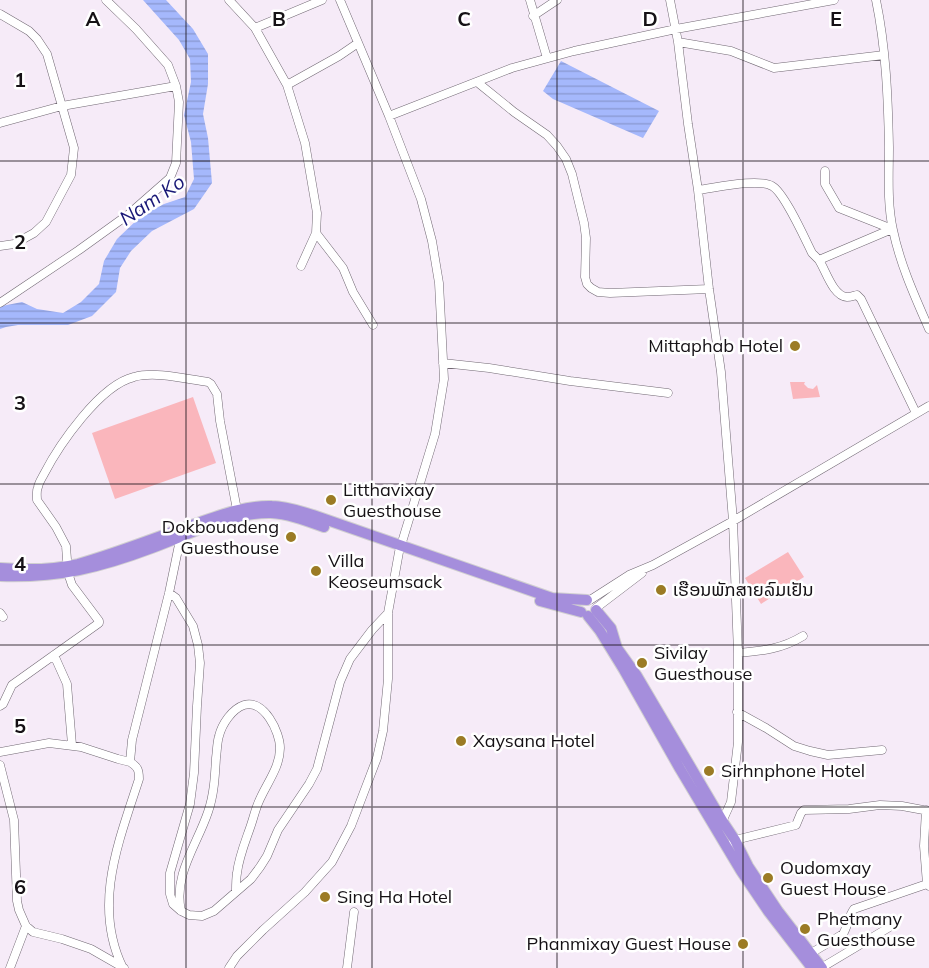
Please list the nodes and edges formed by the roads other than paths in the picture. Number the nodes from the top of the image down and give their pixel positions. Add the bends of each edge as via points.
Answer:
1 (106, 0) edge
2 (229, 0) edge
3 (322, 0) edge
4 (340, 0) edge
5 (530, 0) edge
6 (557, 0) edge
7 (670, 0) edge
8 (834, 0) edge
9 (876, 0) edge
10 (0, 14) edge
11 (533, 16) junction
12 (255, 28) junction
13 (676, 29) junction
14 (678, 42) junction
15 (358, 44) junction
16 (884, 55) junction
17 (547, 58) junction
18 (477, 82) junction
19 (287, 85) junction
20 (176, 86) junction
21 (62, 106) junction
22 (389, 116) junction
23 (0, 123) edge
24 (825, 171) dead end
25 (698, 190) junction
26 (892, 229) junction
27 (316, 233) junction
28 (0, 246) edge
29 (819, 260) junction
30 (301, 266) dead end
31 (709, 289) junction
32 (0, 303) edge
33 (373, 325) dead end
34 (929, 329) edge
35 (443, 363) junction
36 (668, 393) dead end
37 (929, 406) edge
38 (916, 413) junction
39 (238, 513) junction
40 (733, 521) junction
41 (180, 533) junction
42 (400, 549) junction
43 (0, 568) edge
44 (68, 569) junction
45 (0, 576) edge
46 (169, 593) junction
47 (590, 608) junction
48 (388, 613) junction
49 (803, 636) dead end
50 (738, 653) junction
51 (54, 655) junction
52 (0, 706) edge
53 (737, 712) junction
54 (72, 745) junction
55 (882, 750) dead end
56 (0, 752) edge
57 (130, 762) junction
58 (0, 765) edge
59 (928, 810) edge
60 (720, 826) junction
61 (731, 844) junction
62 (928, 885) edge
63 (236, 891) junction
64 (181, 911) junction
65 (354, 912) dead end
66 (893, 925) dead end
67 (26, 926) junction
68 (808, 956) junction
69 (10, 968) edge
70 (123, 968) edge
71 (229, 968) edge
72 (348, 968) edge
73 (812, 968) edge
74 (821, 968) edge

1 - 20 street via 168,65
2 - 12 street
3 - 12 street
4 - 15 street
5 - 11 street
6 - 11 street
7 - 13 street
8 - 13 street
9 - 16 street
10 - 21 street via 29,30 47,54
11 - 17 street
12 - 19 street
13 - 14 street
13 - 17 street
14 - 16 street via 731,51 774,68
14 - 25 street
15 - 19 street
15 - 22 street
16 - 26 street
17 - 18 street
18 - 22 street
18 - 31 street via 547,135 566,159 584,223 585,277 591,288 610,293
19 - 27 street via 305,143
20 - 21 street
20 - 32 street via 176,163 170,178 129,214
21 - 23 street
21 - 28 street via 74,148 71,176 46,222 14,244
22 - 35 street via 421,199 432,241 439,283
24 - 26 street via 825,184 838,208
25 - 29 street via 753,182 771,185 780,193
25 - 31 street
26 - 29 street
26 - 34 street
27 - 30 street
27 - 33 street via 343,268
29 - 38 street via 834,290 861,299
31 - 40 street via 721,372
35 - 36 street
35 - 42 street via 435,434
37 - 38 street
38 - 40 street
39 - 41 highway
39 - 42 highway via 288,516
39 - 44 street via 217,394 211,384 175,377 134,377 107,391 81,420 37,487 38,500 66,546
40 - 47 street via 629,575
40 - 50 street
41 - 44 highway via 133,555
41 - 46 street
42 - 47 highway via 551,601
42 - 48 street
43 - 44 highway
44 - 45 highway via 27,577
44 - 51 street via 72,585 99,623
46 - 57 street
46 - 64 street via 193,626 200,663 190,804 170,873 170,894
47 - 60 highway via 611,628 617,648 637,676
48 - 63 street via 350,659 343,674 309,784 278,830 260,867
48 - 71 street via 383,731 351,826 332,862
49 - 50 street via 767,650
50 - 53 street
51 - 52 street via 12,685
51 - 54 street via 67,684
53 - 55 street via 794,746 810,751 828,755
53 - 60 street via 731,802
54 - 56 street via 49,743
54 - 57 street
57 - 70 street via 139,770 139,779 117,849 108,896 110,925
58 - 67 street via 14,820 17,901
59 - 61 street via 880,805 804,810 794,826
59 - 62 street via 924,846
60 - 61 highway
61 - 68 highway
62 - 68 street via 854,909 843,934
63 - 64 street via 214,911 202,916
63 - 64 street via 241,855 280,748 272,721 251,704 233,712 218,736 214,789 182,877
65 - 72 street
66 - 74 street
67 - 69 street
67 - 70 street via 33,932 91,950
68 - 73 highway
68 - 74 highway

